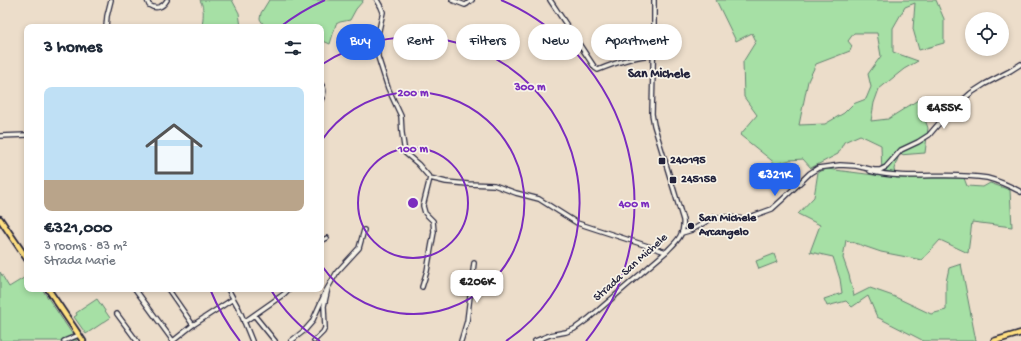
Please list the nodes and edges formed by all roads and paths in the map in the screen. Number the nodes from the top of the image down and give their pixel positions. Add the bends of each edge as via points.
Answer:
1 (111, 0) edge
2 (147, 0) edge
3 (167, 0) edge
4 (377, 0) edge
5 (452, 0) edge
6 (472, 0) edge
7 (550, 0) edge
8 (654, 0) edge
9 (106, 24) edge
10 (654, 24) edge
11 (626, 60) edge
12 (654, 60) edge
13 (1021, 64) edge
14 (24, 135) edge
15 (0, 136) edge
16 (860, 167) junction
17 (430, 178) junction
18 (1021, 192) edge
19 (0, 219) edge
20 (364, 230) dead end
21 (682, 233) junction
22 (327, 238) dead end
23 (324, 240) edge
24 (666, 252) junction
25 (24, 255) edge
26 (474, 263) dead end
27 (328, 287) junction
28 (422, 287) dead end
29 (50, 292) edge
30 (137, 292) edge
31 (170, 292) edge
32 (230, 292) edge
33 (286, 292) edge
34 (233, 299) junction
35 (117, 314) dead end
36 (254, 315) junction
37 (244, 322) junction
38 (193, 325) junction
39 (1021, 333) edge
40 (79, 335) junction
41 (64, 341) edge
42 (83, 341) edge
43 (137, 341) edge
44 (173, 341) edge
45 (252, 341) edge
46 (275, 341) edge
47 (291, 341) edge
48 (314, 341) edge
49 (461, 341) edge
50 (535, 341) edge
51 (994, 341) edge

1 - 9 street
2 - 3 street via 149,5 155,8
4 - 17 street via 383,12 377,39 378,57 401,116 405,153
5 - 6 street via 465,5
7 - 11 street via 595,68 598,70
8 - 10 street, Strada San Michele
12 - 21 street, Strada San Michele via 653,118 683,220
13 - 16 street via 971,93 928,135 901,150 886,167 874,170
14 - 15 street
16 - 18 street via 863,170 891,175 978,177 1008,185
16 - 21 street via 818,168 772,208 744,219 714,217
17 - 24 street via 460,184 494,184 539,199 576,224
17 - 28 street via 423,206 433,221 434,232
19 - 25 main road
20 - 27 street via 359,248 336,272
21 - 24 street, Strada San Michele
22 - 23 street
24 - 50 street, Strada San Michele via 578,327
26 - 49 street via 467,321
27 - 47 street via 312,322
27 - 48 street via 324,306 325,328
29 - 40 main road
30 - 44 street
31 - 38 street
32 - 34 street
33 - 36 street
34 - 37 street
34 - 38 street
35 - 43 street
36 - 37 street
36 - 46 street
37 - 45 street
38 - 44 street
39 - 51 main road
40 - 41 street
40 - 42 main road

